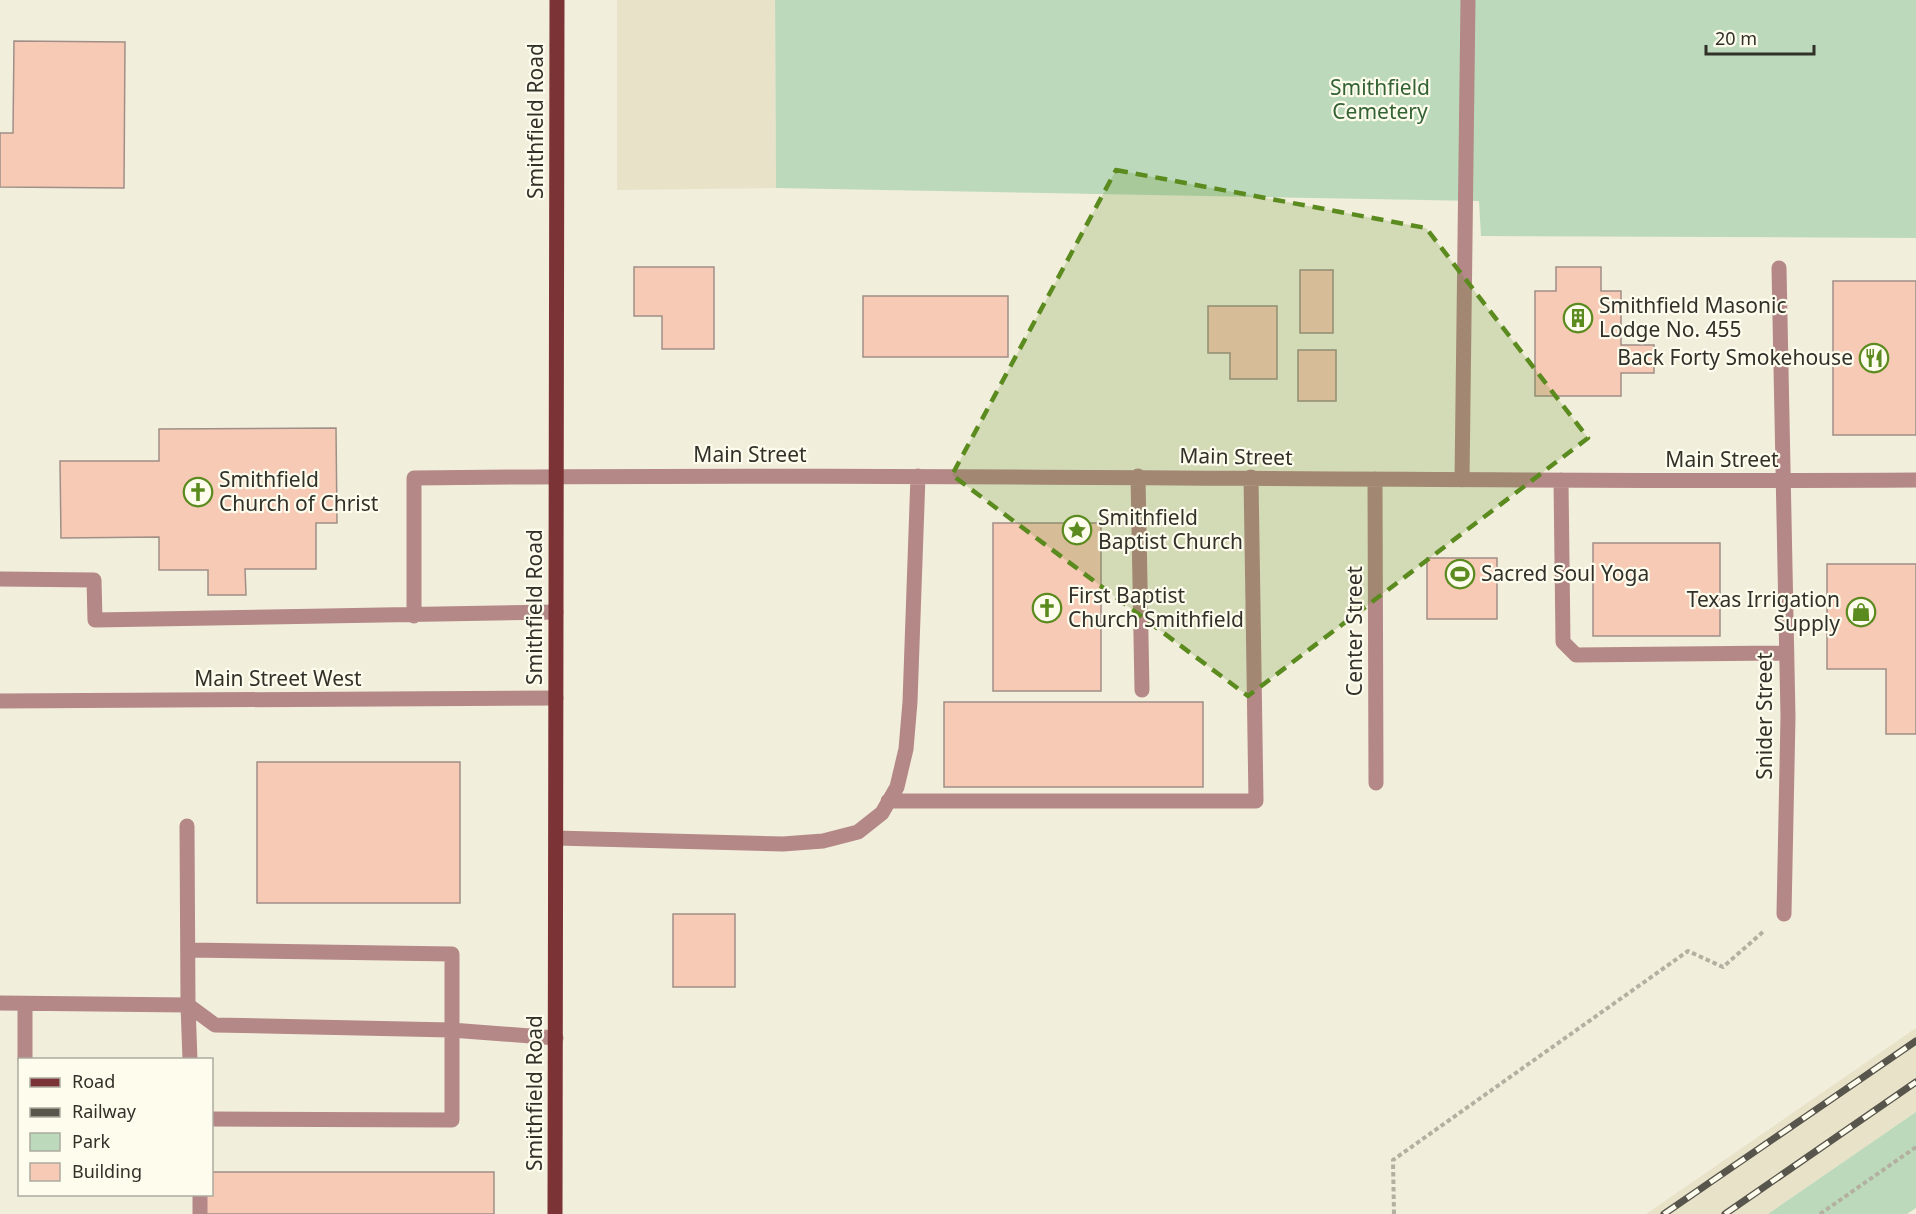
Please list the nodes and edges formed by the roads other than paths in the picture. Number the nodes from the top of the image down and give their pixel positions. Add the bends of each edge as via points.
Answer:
1 (557, 0) edge
2 (1468, 0) edge
3 (1779, 268) dead end
4 (556, 476) junction
5 (918, 476) junction
6 (1137, 476) junction
7 (1251, 477) junction
8 (1375, 479) junction
9 (1462, 480) junction
10 (1561, 480) junction
11 (1916, 480) edge
12 (1783, 481) junction
13 (0, 579) edge
14 (556, 612) junction
15 (414, 616) junction
16 (1786, 653) junction
17 (1142, 690) dead end
18 (556, 698) junction
19 (0, 701) edge
20 (1376, 783) dead end
21 (888, 801) junction
22 (187, 826) dead end
23 (556, 838) junction
24 (1784, 914) road end
25 (189, 950) junction
26 (0, 1003) edge
27 (25, 1004) junction
28 (188, 1005) junction
29 (451, 1030) junction
30 (556, 1038) junction
31 (26, 1058) edge
32 (190, 1058) edge
33 (213, 1119) edge
34 (200, 1196) edge
35 (200, 1214) edge
36 (555, 1214) edge

1 - 4 main road, Smithfield Road
2 - 9 street
3 - 12 street, Snider Street
4 - 5 street, Main Street
4 - 14 main road, Smithfield Road
4 - 15 street, Main Street via 414,478
5 - 6 street, Main Street
5 - 21 street via 907,737 897,788
6 - 7 street, Main Street
6 - 17 street
7 - 8 street, Main Street
7 - 21 street via 1256,801
8 - 9 street, Main Street
8 - 20 street, Center Street
9 - 10 street, Main Street
10 - 12 street, Main Street
10 - 16 street via 1563,642 1576,655
11 - 12 street, Main Street
12 - 16 street, Snider Street
13 - 15 street via 94,580 95,621
14 - 15 street
14 - 18 main road, Smithfield Road
16 - 24 street, Snider Street
18 - 19 street, Main Street West
18 - 23 main road, Smithfield Road
21 - 23 street via 882,813 858,832 823,841 783,844
22 - 25 street
23 - 30 main road, Smithfield Road
25 - 28 street
25 - 29 street via 452,954
26 - 27 street
27 - 28 street
27 - 31 street
28 - 29 street via 215,1025
28 - 32 street
29 - 30 street
29 - 33 street via 452,1120
30 - 36 main road, Smithfield Road
34 - 35 street

